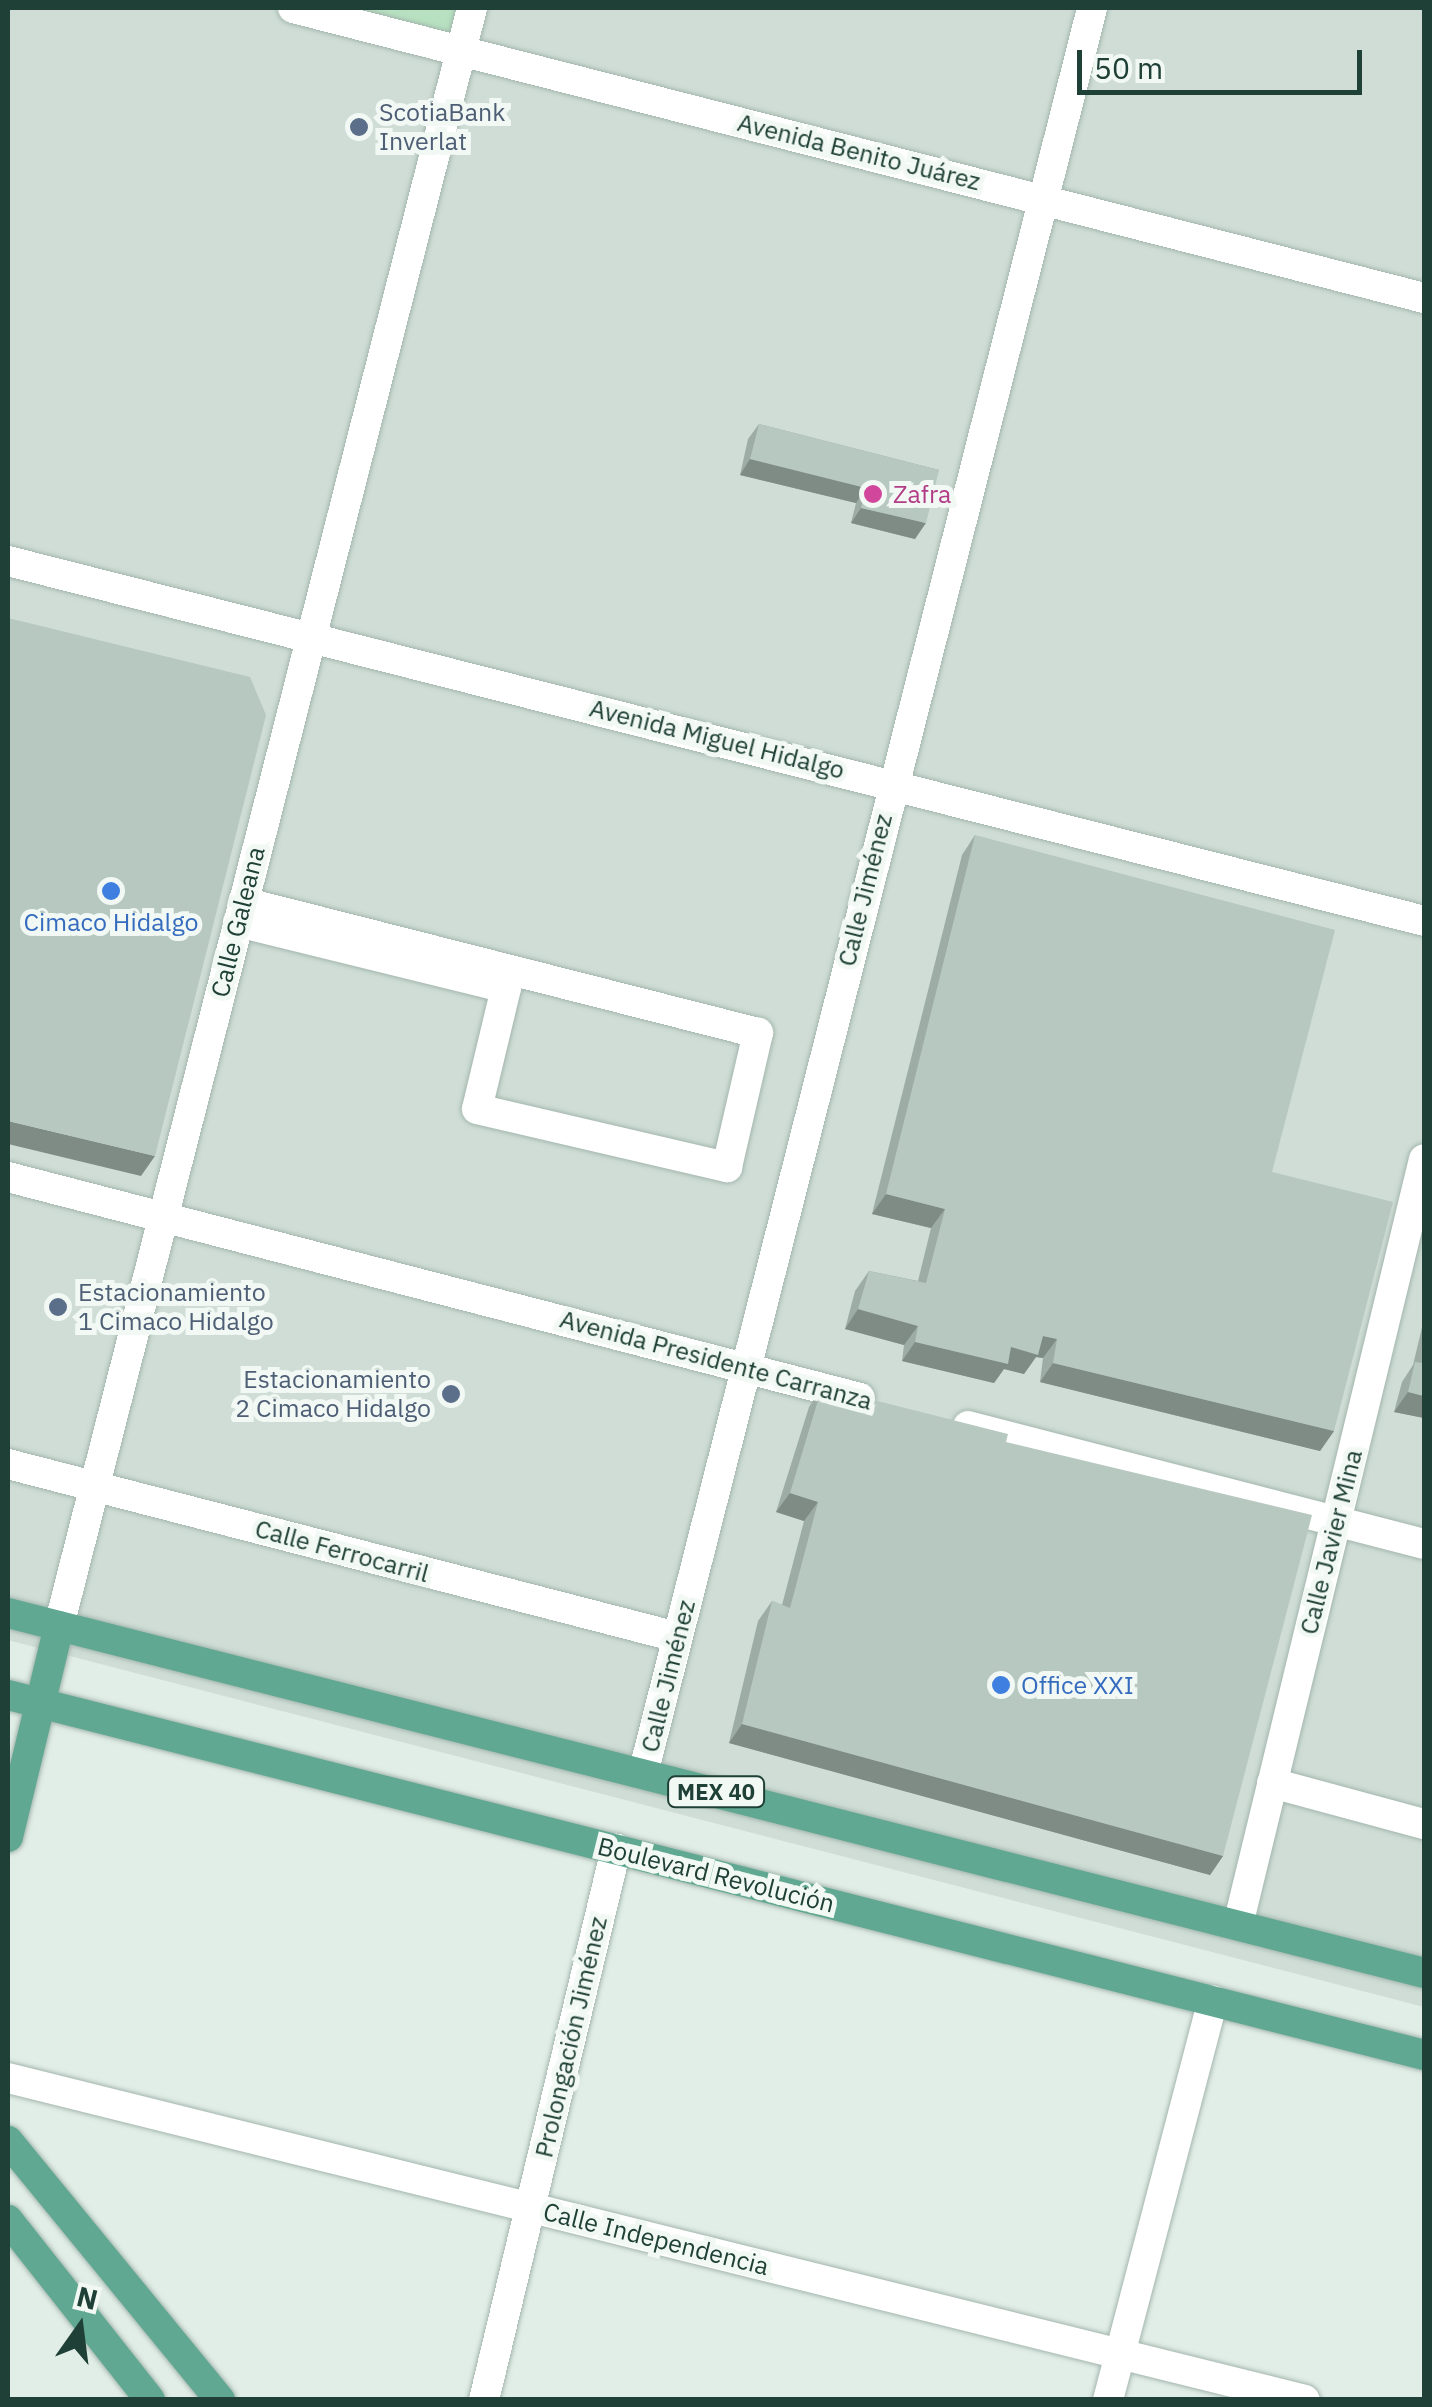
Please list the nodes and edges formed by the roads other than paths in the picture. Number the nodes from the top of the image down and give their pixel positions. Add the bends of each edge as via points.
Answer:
1 (293, 8) edge
2 (472, 8) edge
3 (1092, 8) edge
4 (460, 50) junction
5 (1042, 200) junction
6 (1424, 298) edge
7 (8, 561) edge
8 (311, 634) junction
9 (892, 784) junction
10 (240, 912) junction
11 (1424, 922) edge
12 (1424, 1159) edge
13 (8, 1177) edge
14 (162, 1217) junction
15 (745, 1368) junction
16 (897, 1408) edge
17 (936, 1417) edge
18 (8, 1464) edge
19 (94, 1486) junction
20 (1336, 1521) junction
21 (1424, 1544) edge
22 (8, 1612) edge
23 (59, 1626) junction
24 (677, 1638) junction
25 (8, 1695) edge
26 (40, 1702) junction
27 (643, 1774) junction
28 (1272, 1783) junction
29 (1424, 1824) edge
30 (8, 1837) edge
31 (616, 1849) junction
32 (1238, 1925) junction
33 (1424, 1972) edge
34 (1213, 2001) junction
35 (1424, 2054) edge
36 (8, 2078) edge
37 (8, 2141) edge
38 (530, 2208) junction
39 (8, 2220) edge
40 (1120, 2354) junction
41 (150, 2400) edge
42 (220, 2400) edge
43 (484, 2400) edge
44 (1108, 2400) edge
45 (1306, 2400) edge

1 - 4 street, Avenida Benito Juárez
2 - 4 street, Calle Galeana
3 - 5 street, Calle Jiménez
4 - 5 street, Avenida Benito Juárez
4 - 8 street, Calle Galeana
5 - 6 street, Avenida Benito Juárez
5 - 9 street, Calle Jiménez
7 - 8 street, Avenida Miguel Hidalgo
8 - 9 street, Avenida Miguel Hidalgo
8 - 10 street, Calle Galeana
9 - 11 street, Avenida Miguel Hidalgo
9 - 15 street, Calle Jiménez
10 - 10 street via 758,1033 727,1167 477,1108 506,988
10 - 14 street, Calle Galeana
12 - 20 street, Calle Javier Mina
13 - 14 street, Avenida Presidente Carranza
14 - 15 street, Avenida Presidente Carranza
14 - 19 street, Calle Galeana
15 - 16 street, Avenida Presidente Carranza
15 - 24 street, Calle Jiménez
17 - 20 street
18 - 19 street, Calle Ferrocarril
19 - 23 street, Calle Galeana
19 - 24 street, Calle Ferrocarril
20 - 21 street
20 - 28 street, Calle Javier Mina
22 - 23 main road, MEX 40
23 - 26 main road, Calle Galeana
23 - 27 main road, MEX 40
24 - 27 street, Calle Jiménez
25 - 26 main road, Boulevard Revolución
26 - 30 main road, Calle Galeana
26 - 31 main road, Boulevard Revolución
27 - 32 main road, MEX 40
28 - 29 street
28 - 32 street, Calle Javier Mina
31 - 34 main road, Boulevard Revolución
31 - 38 street, Prolongación Jiménez
32 - 33 main road, MEX 40
34 - 35 main road, Boulevard Revolución
34 - 40 street
36 - 38 street, Calle Independencia
37 - 42 main road
38 - 40 street, Calle Independencia
38 - 43 street, Prolongación Jiménez
39 - 41 main road
40 - 44 street
40 - 45 street, Calle Independencia

